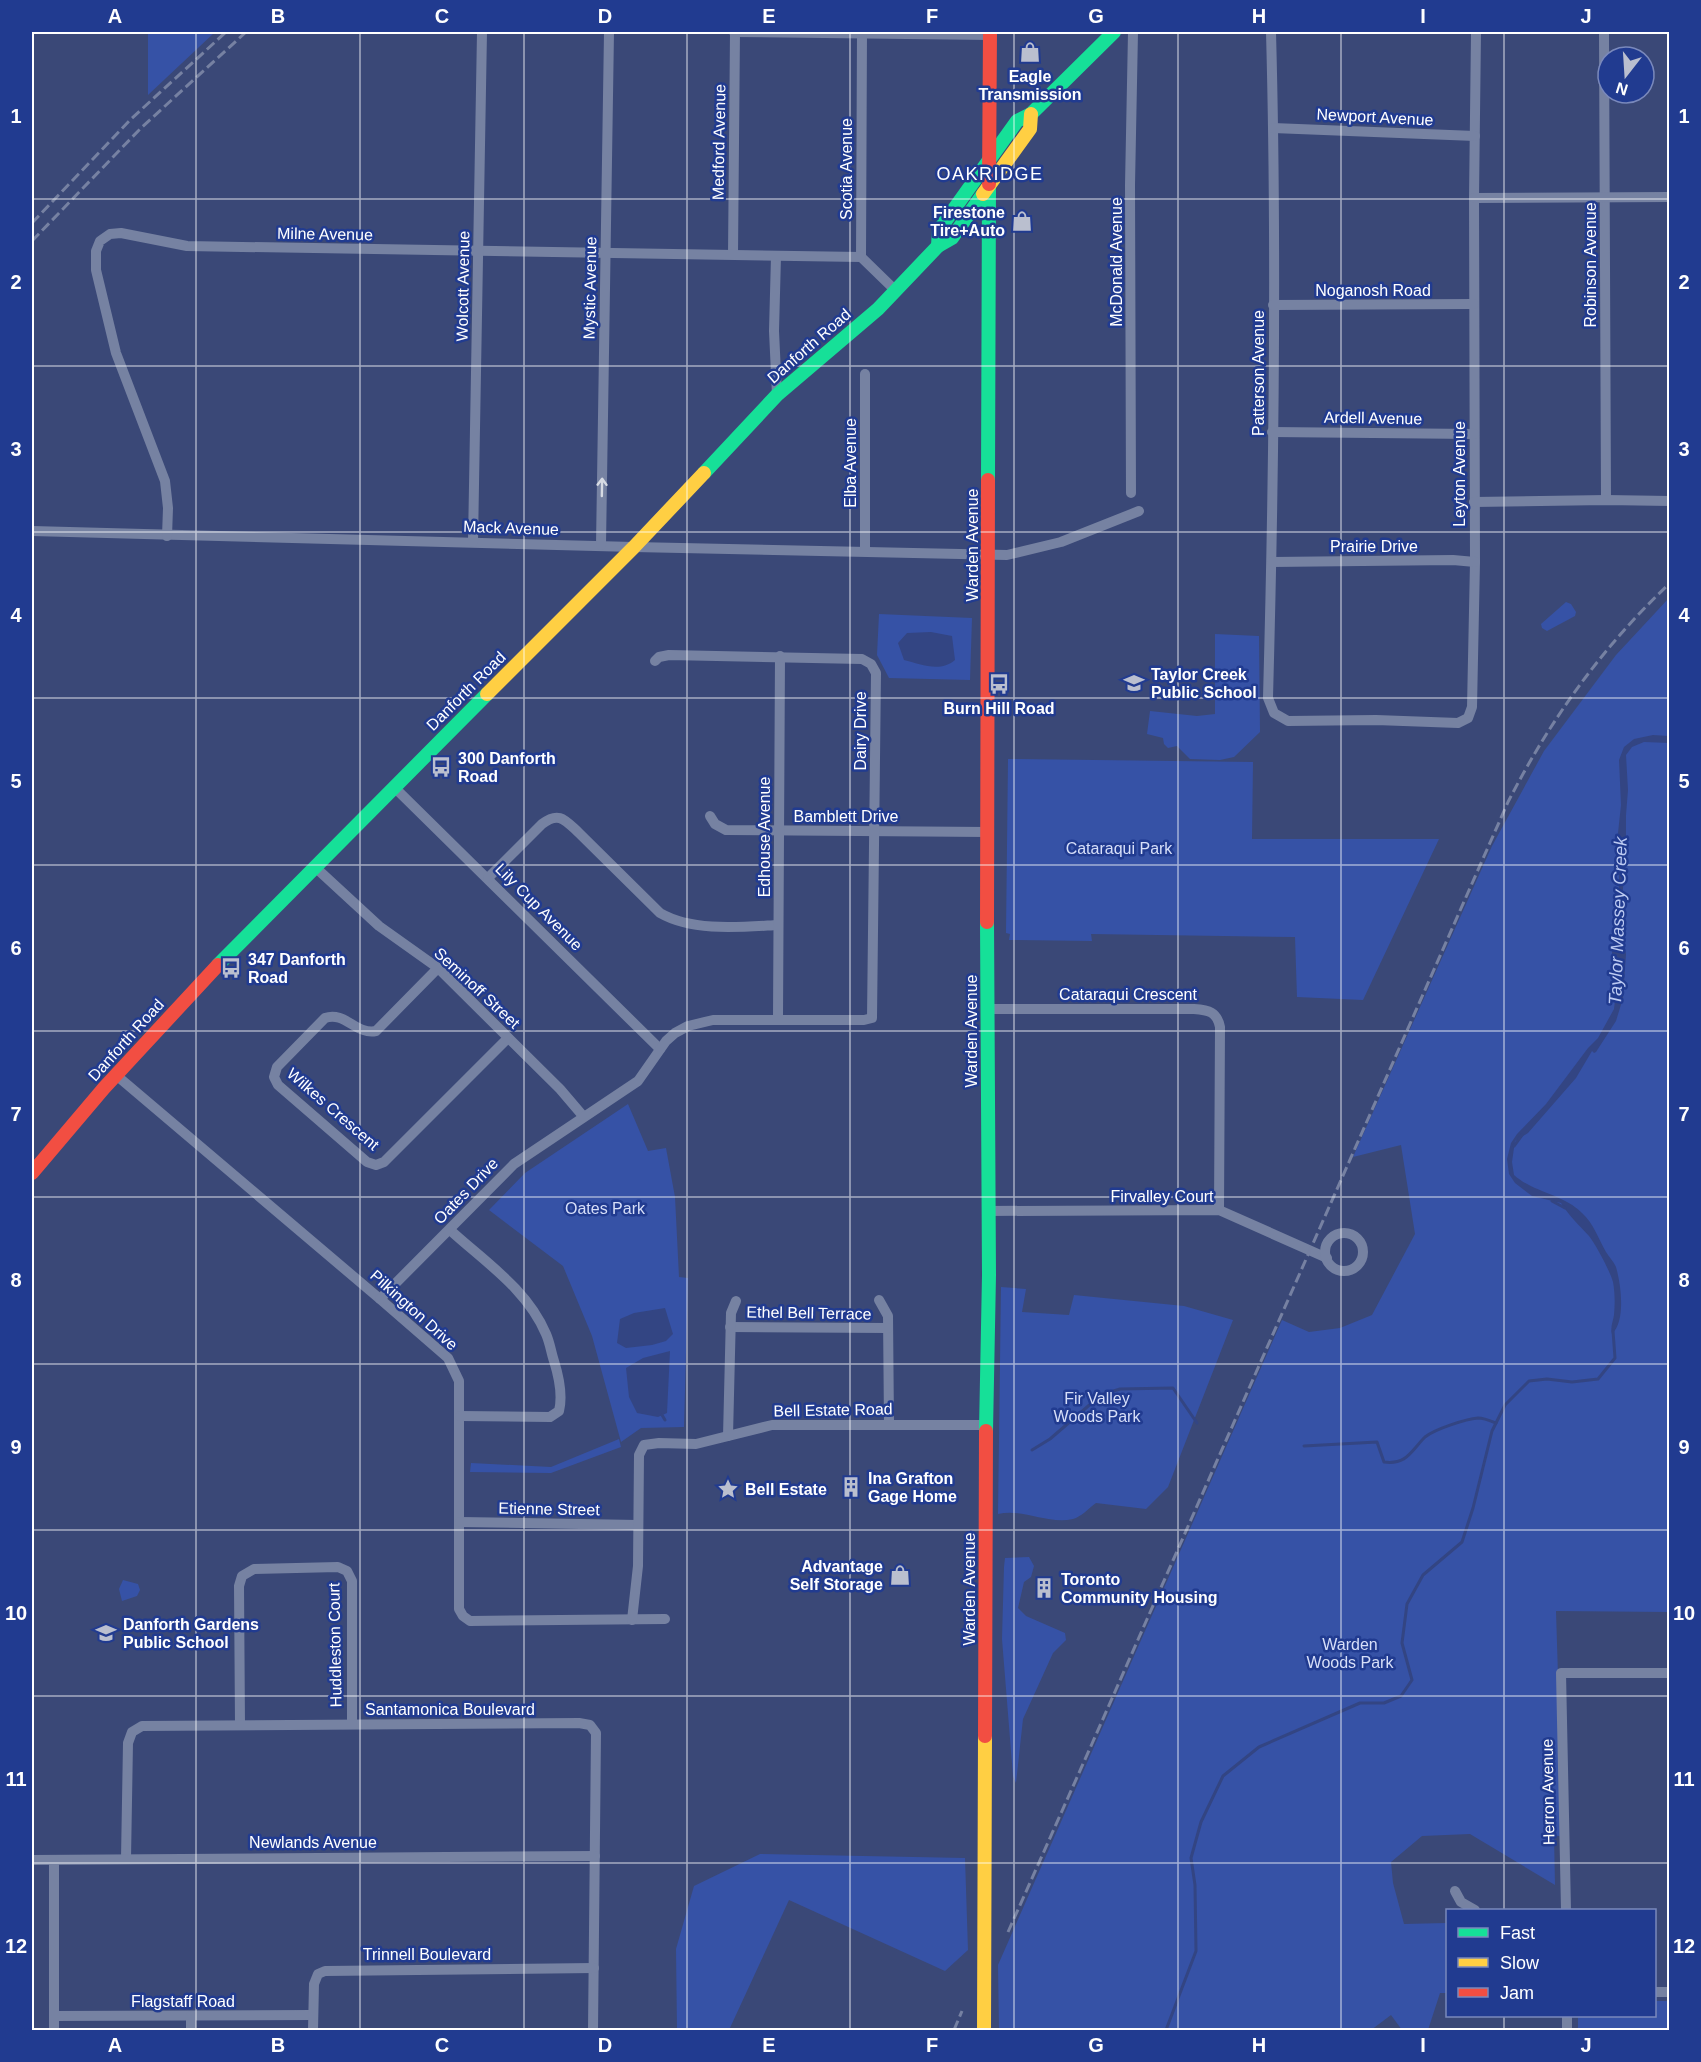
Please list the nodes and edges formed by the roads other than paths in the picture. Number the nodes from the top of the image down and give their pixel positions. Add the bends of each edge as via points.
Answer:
1 (482, 32) edge
2 (609, 32) edge
3 (735, 32) edge
4 (862, 32) edge
5 (1114, 32) edge
6 (1133, 32) edge
7 (1271, 32) edge
8 (1476, 32) edge
9 (1604, 32) edge
10 (990, 33) edge
11 (1030, 114) junction
12 (1273, 128) junction
13 (1475, 136) junction
14 (990, 160) junction
15 (989, 188) junction
16 (1670, 196) edge
17 (1474, 198) junction
18 (1605, 198) junction
19 (938, 246) junction
20 (479, 252) junction
21 (606, 253) junction
22 (733, 254) junction
23 (776, 256) junction
24 (861, 257) junction
25 (896, 291) junction
26 (1474, 304) junction
27 (1273, 305) junction
28 (865, 374) dead end
29 (777, 395) junction
30 (1272, 432) junction
31 (1474, 434) junction
32 (1131, 493) dead end
33 (1606, 500) junction
34 (1670, 501) edge
35 (1474, 502) junction
36 (1139, 511) dead end
37 (32, 531) edge
38 (167, 536) junction
39 (473, 542) junction
40 (601, 546) junction
41 (633, 548) junction
42 (865, 551) junction
43 (989, 554) junction
44 (1272, 562) junction
45 (1475, 562) junction
46 (780, 656) junction
47 (655, 661) dead end
48 (1274, 713) joint
49 (395, 788) junction
50 (710, 816) dead end
51 (875, 830) junction
52 (779, 831) junction
53 (987, 832) junction
54 (315, 867) junction
55 (488, 878) junction
56 (778, 925) junction
57 (438, 968) junction
58 (988, 1009) junction
59 (778, 1019) junction
60 (508, 1038) junction
61 (660, 1049) junction
62 (116, 1075) junction
63 (583, 1116) junction
64 (32, 1173) edge
65 (1219, 1210) junction
66 (988, 1211) junction
67 (450, 1230) junction
68 (1327, 1258) dead end
69 (380, 1299) junction
70 (879, 1300) dead end
71 (736, 1301) dead end
72 (730, 1327) junction
73 (888, 1328) junction
74 (460, 1416) junction
75 (889, 1424) junction
76 (986, 1425) junction
77 (728, 1436) junction
78 (460, 1522) junction
79 (638, 1526) junction
80 (665, 1619) dead end
81 (632, 1620) junction
82 (1670, 1673) edge
83 (352, 1724) junction
84 (240, 1725) junction
85 (595, 1856) junction
86 (126, 1859) junction
87 (32, 1860) edge
88 (54, 1860) junction
89 (1455, 1891) dead end
90 (1472, 1909) edge
91 (1566, 1909) edge
92 (594, 1968) junction
93 (54, 2016) junction
94 (191, 2016) junction
95 (313, 2016) junction
96 (54, 2031) edge
97 (191, 2031) edge
98 (313, 2031) edge
99 (592, 2031) edge
100 (984, 2031) edge

1 - 20 street, Wolcott Avenue
2 - 21 street, Mystic Avenue
3 - 4 street
3 - 22 street, Medford Avenue
4 - 10 street
4 - 24 street, Scotia Avenue
5 - 11 main road, Danforth Road
6 - 32 street, McDonald Avenue
7 - 12 street, Patterson Avenue
8 - 13 street, Leyton Avenue
9 - 18 street, Robinson Avenue
10 - 14 main road, Warden Avenue
11 - 14 main road, Danforth Road via 1017,122
11 - 15 main road, Danforth Road via 1030,129
12 - 13 street, Newport Avenue
12 - 27 street, Patterson Avenue
13 - 17 street, Leyton Avenue
14 - 15 main road, Warden Avenue
14 - 19 main road, Danforth Road via 939,231
15 - 19 main road, Danforth Road via 952,238
15 - 43 main road, Warden Avenue
16 - 18 street
17 - 18 street
17 - 26 street, Leyton Avenue
18 - 33 street, Robinson Avenue
19 - 25 main road, Danforth Road
20 - 21 street, Milne Avenue
20 - 38 street, Milne Avenue via 186,246 121,233 104,237 96,250 98,280 117,353 165,482
20 - 39 street, Wolcott Avenue
21 - 22 street, Milne Avenue
40 -> 21 street, Mystic Avenue
22 - 23 street, Milne Avenue
23 - 24 street, Milne Avenue
23 - 29 street
24 - 25 street
25 - 29 main road, Danforth Road
26 - 27 street, Noganosh Road
26 - 31 street, Leyton Avenue
27 - 30 street, Patterson Avenue
28 - 42 street, Elba Avenue
29 - 41 main road, Danforth Road
30 - 31 street, Ardell Avenue
30 - 44 street, Patterson Avenue
31 - 35 street, Leyton Avenue
33 - 34 street
33 - 35 street
35 - 45 street, Leyton Avenue
36 - 43 street via 1061,542 1007,555
37 - 38 street, Mack Avenue
38 - 39 street, Mack Avenue
39 - 40 street, Mack Avenue
40 - 41 street, Mack Avenue
41 - 42 street, Mack Avenue
41 - 49 main road, Danforth Road
42 - 43 street, Mack Avenue
43 - 53 main road, Warden Avenue
44 - 45 street, Prairie Drive
44 - 48 street, Patterson Avenue via 1268,698
45 - 48 street, Leyton Avenue via 1472,707 1468,718 1458,723 1288,721
46 - 47 street, Dairy Drive via 669,655
46 - 51 street, Dairy Drive via 862,659 876,673
46 - 52 street, Edhouse Avenue
49 - 54 main road, Danforth Road
49 - 55 street, Lily Cup Avenue
50 - 52 street, Bamblett Drive via 726,830
51 - 52 street, Bamblett Drive
51 - 53 street, Bamblett Drive
51 - 59 street, Dairy Drive via 872,1018
52 - 56 street, Edhouse Avenue
53 - 58 main road, Warden Avenue
54 - 57 street, Seminoff Street via 379,926
54 - 62 main road, Danforth Road
55 - 56 street via 542,824 557,817 579,832 660,913 674,921 689,925
55 - 61 street, Lily Cup Avenue
56 - 59 street, Edhouse Avenue
57 - 60 street, Seminoff Street
57 - 60 street, Wilkes Crescent via 376,1031 359,1030 341,1018 325,1018 277,1067 274,1077 278,1085 367,1162 376,1165 384,1162
58 - 65 street, Cataraqui Crescent via 1205,1009 1213,1013 1220,1027
58 - 66 main road, Warden Avenue
59 - 61 street via 701,1022 675,1033
60 - 63 street, Seminoff Street
61 - 63 street, Oates Drive via 638,1081
62 - 64 main road, Danforth Road
62 - 69 street, Pilkington Drive
63 - 67 street, Oates Drive via 514,1164
65 - 66 street, Firvalley Court
65 - 68 street, Firvalley Court
66 - 76 main road, Warden Avenue
67 - 69 street, Oates Drive
67 - 74 street via 515,1287 532,1309 546,1335 561,1401 559,1411 550,1418
69 - 74 street, Pilkington Drive via 448,1358 459,1381
70 - 73 street via 888,1316
71 - 72 street
72 - 73 street, Ethel Bell Terrace
72 - 77 street
73 - 75 street
74 - 78 street, Pilkington Drive
75 - 76 street, Bell Estate Road
75 - 77 street, Bell Estate Road via 772,1425
76 - 100 main road, Warden Avenue
77 - 79 street, Bell Estate Road via 696,1443 644,1445 639,1455
78 - 79 street, Etienne Street
78 - 81 street, Pilkington Drive via 459,1609 470,1621
79 - 81 street, Bell Estate Road
80 - 81 street, Pilkington Drive
82 - 91 street, Herron Avenue via 1561,1673
83 - 84 street, Santamonica Boulevard
83 - 84 street, Huddleston Court via 352,1581 347,1571 338,1567 254,1569 242,1576
83 - 85 street, Santamonica Boulevard via 590,1725 596,1733
84 - 86 street, Santamonica Boulevard via 142,1726 132,1732 128,1743
85 - 86 street, Newlands Avenue
85 - 92 street, Santamonica Boulevard
86 - 88 street, Newlands Avenue
87 - 88 street, Newlands Avenue
88 - 93 street
89 - 90 street via 1461,1902
92 - 95 street, Trinnell Boulevard via 325,1971 315,1978
92 - 99 street, Santamonica Boulevard
93 - 94 street, Flagstaff Road
93 - 96 street
94 - 95 street, Flagstaff Road
94 - 97 street
95 - 98 street, Trinnell Boulevard

